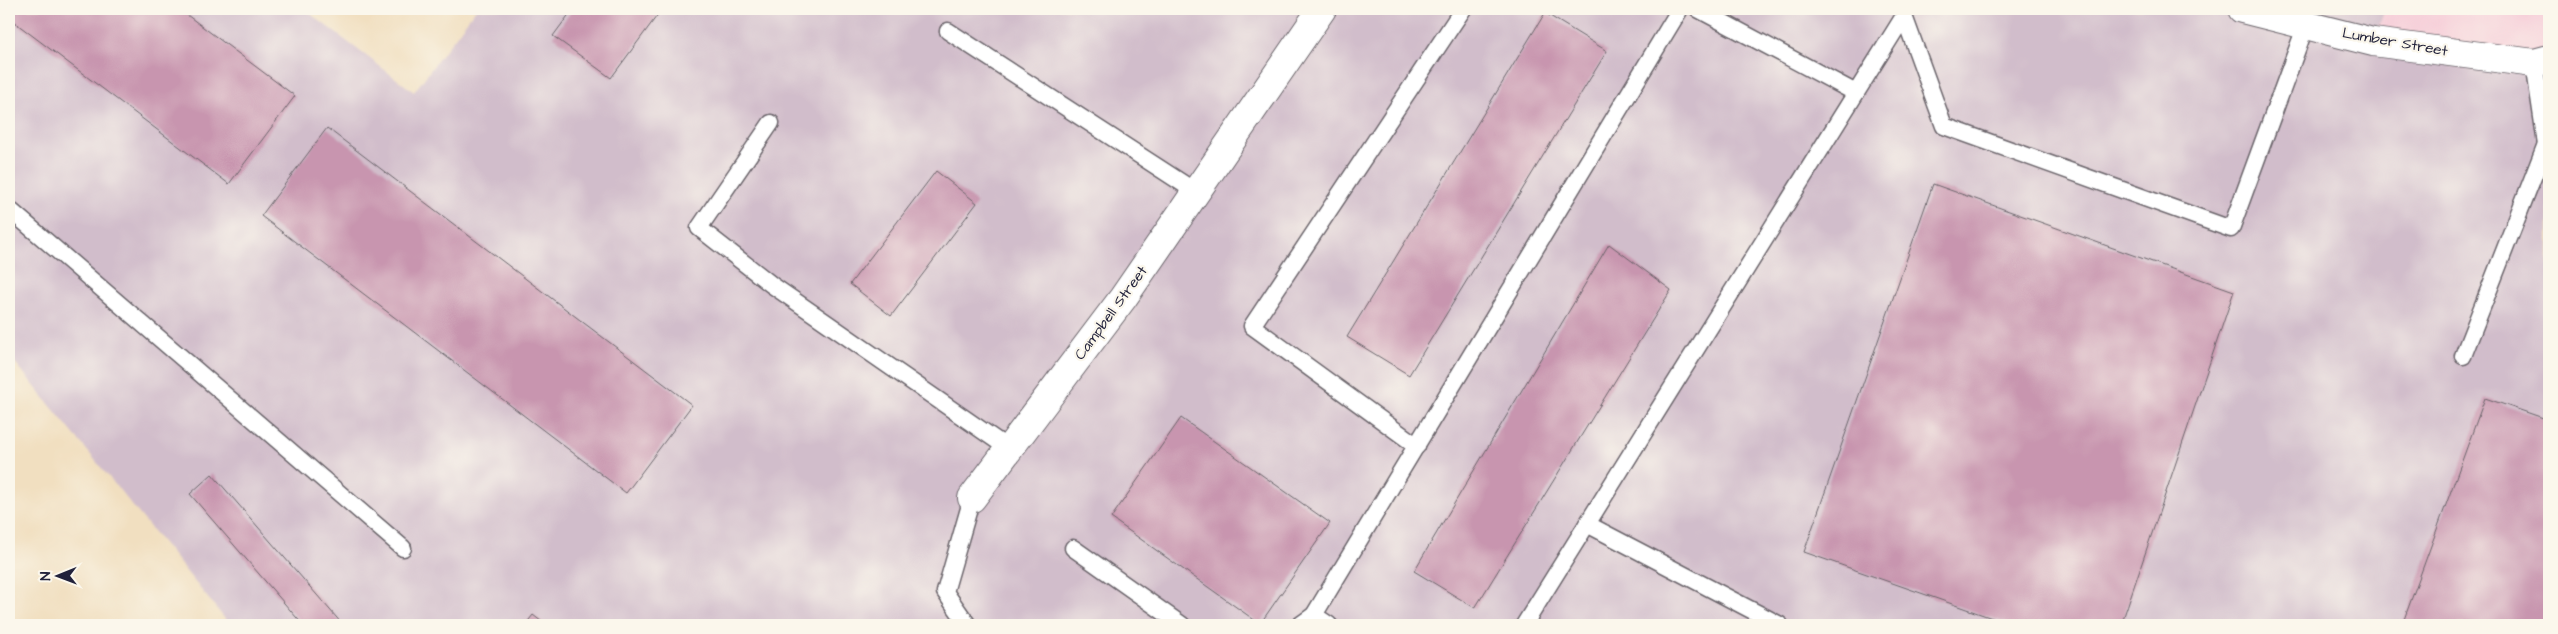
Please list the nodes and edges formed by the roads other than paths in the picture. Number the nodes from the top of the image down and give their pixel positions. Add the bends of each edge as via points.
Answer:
1 (1322, 9) edge
2 (1463, 9) edge
3 (1680, 9) edge
4 (1698, 9) edge
5 (2242, 9) edge
6 (1905, 13) edge
7 (2306, 25) junction
8 (948, 31) dead end
9 (2542, 61) edge
10 (1856, 93) junction
11 (771, 123) dead end
12 (2547, 148) edge
13 (1196, 192) junction
14 (9, 209) edge
15 (2463, 356) dead end
16 (1417, 446) junction
17 (1009, 449) junction
18 (972, 498) joint
19 (1587, 524) junction
20 (403, 548) dead end
21 (1073, 548) dead end
22 (1314, 615) junction
23 (968, 625) edge
24 (1182, 625) edge
25 (1300, 625) edge
26 (1329, 625) edge
27 (1524, 625) edge
28 (1780, 625) edge

1 - 13 street, Campbell Street
2 - 16 lane via 1252,326
3 - 16 lane
4 - 10 lane
5 - 7 street, Lumber Street
6 - 7 lane via 1944,126 2231,229
6 - 10 lane
7 - 9 street, Lumber Street via 2373,42
8 - 13 lane
9 - 12 lane
10 - 19 lane
11 - 17 lane via 699,228 772,285
12 - 15 lane
13 - 17 street, Campbell Street via 1123,298
14 - 20 lane
16 - 22 lane
17 - 18 street, Campbell Street
18 - 23 lane, Campbell Street via 945,592
19 - 27 lane
19 - 28 lane
21 - 24 lane
22 - 25 lane
22 - 26 lane

